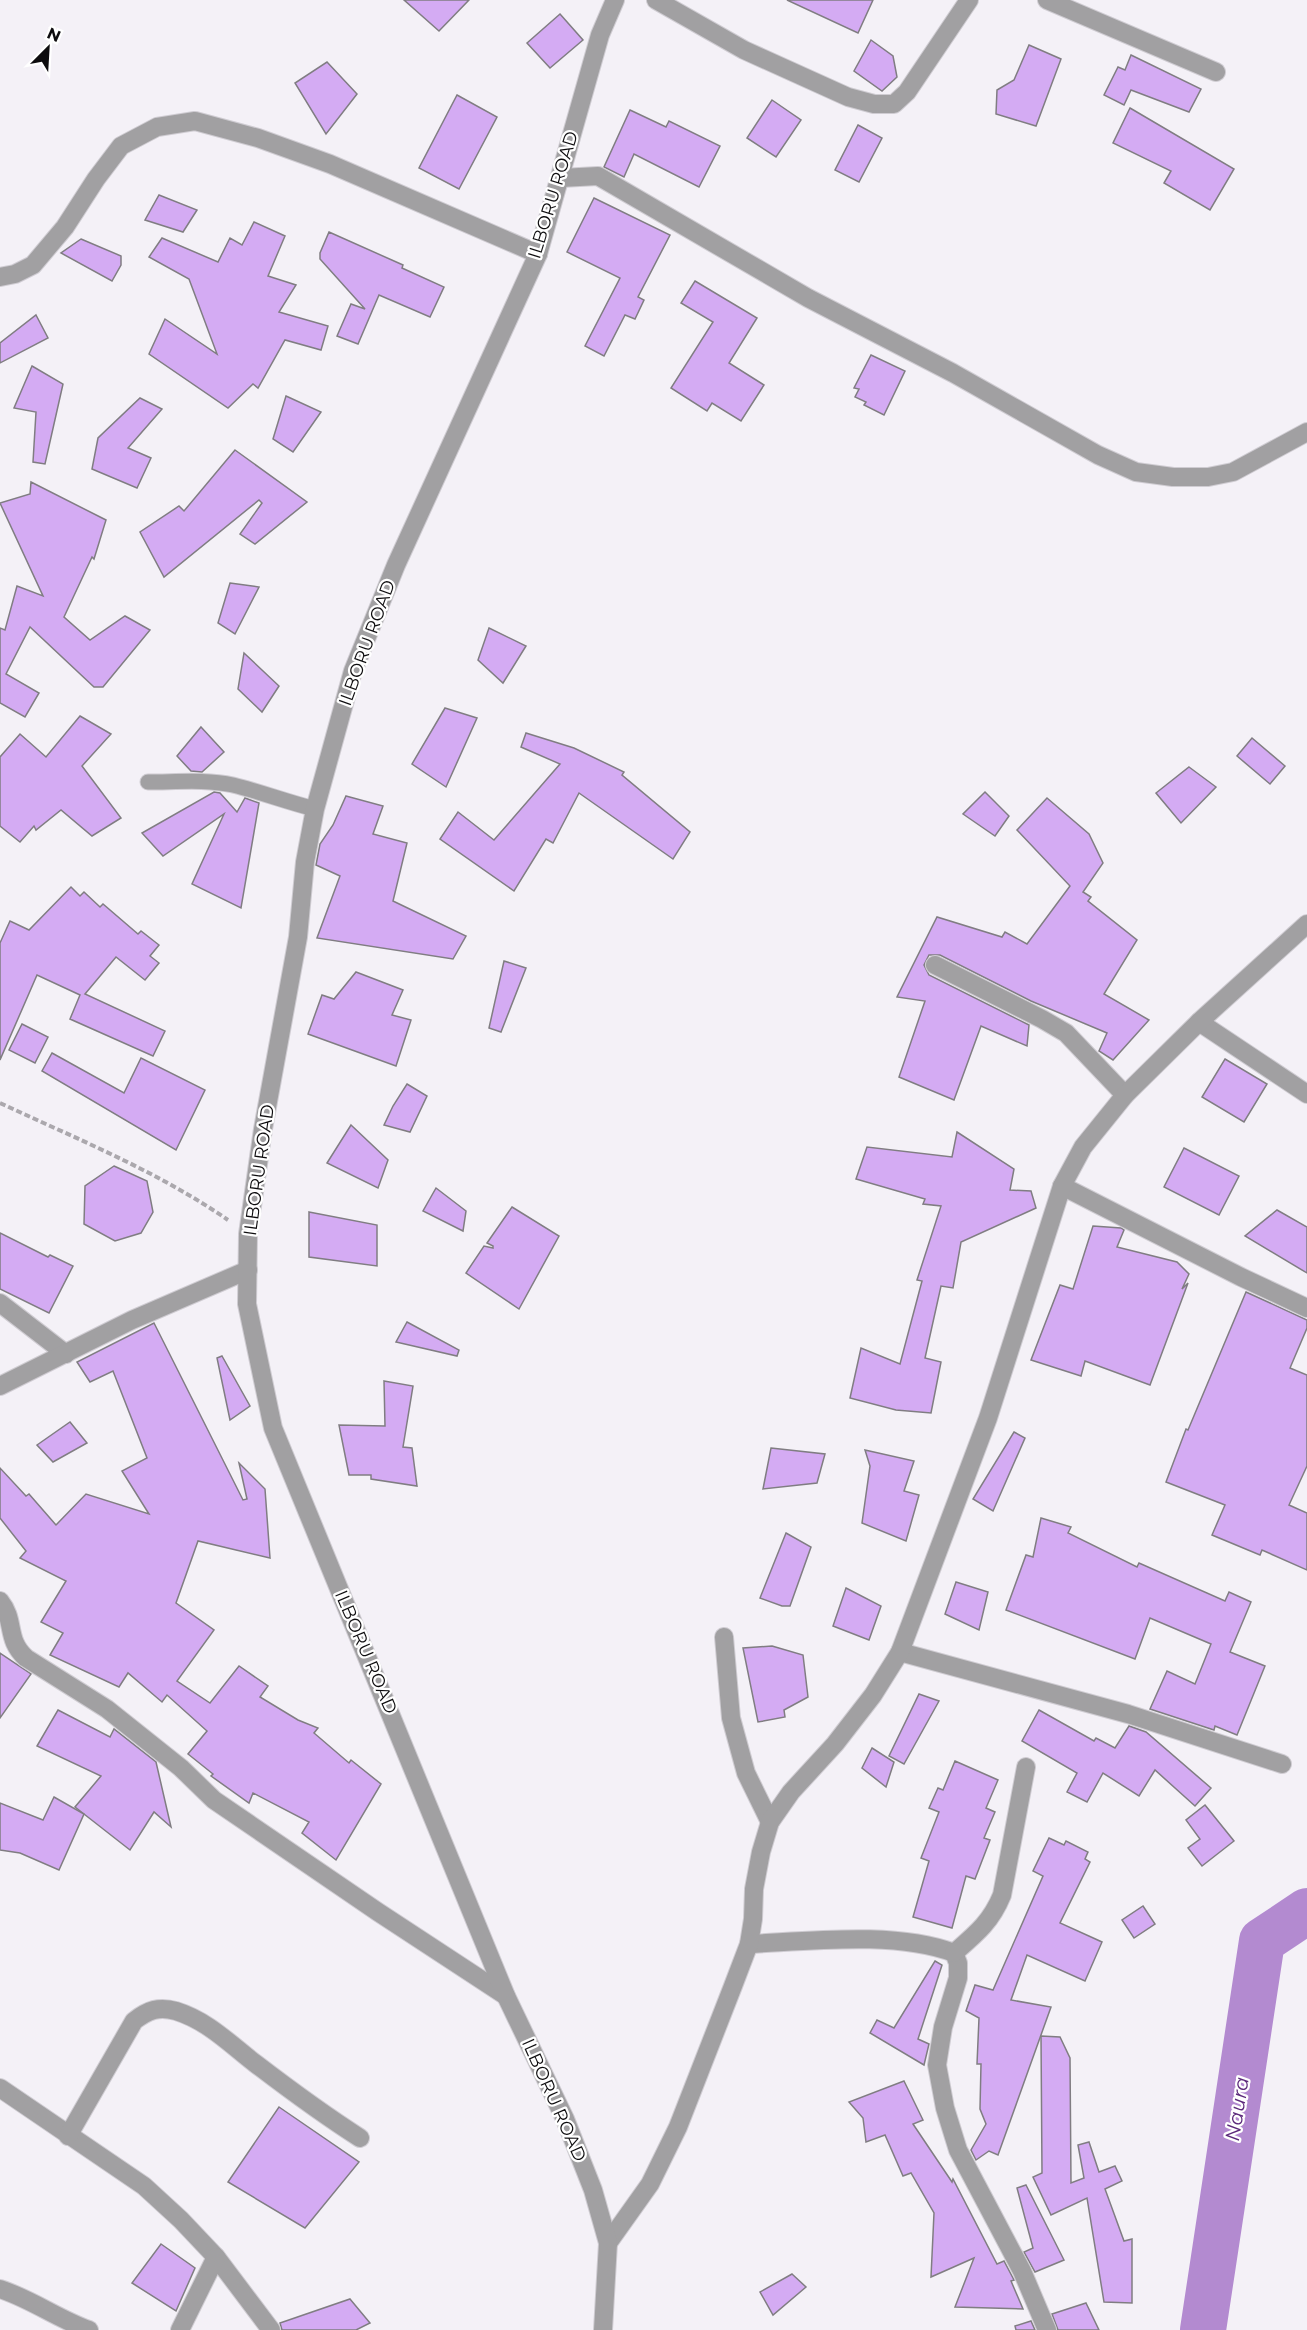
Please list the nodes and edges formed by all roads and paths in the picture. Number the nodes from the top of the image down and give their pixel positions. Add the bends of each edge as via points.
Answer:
1 (615, 0) edge
2 (656, 0) edge
3 (969, 0) edge
4 (1047, 0) edge
5 (1216, 72) dead end
6 (561, 178) junction
7 (538, 254) junction
8 (0, 277) edge
9 (1307, 432) edge
10 (148, 782) dead end
11 (315, 809) junction
12 (1307, 924) edge
13 (935, 965) dead end
14 (1199, 1022) junction
15 (1307, 1094) edge
16 (1125, 1095) junction
17 (0, 1103) edge
18 (1062, 1186) junction
19 (248, 1234) junction
20 (248, 1270) junction
21 (0, 1303) edge
22 (1307, 1308) edge
23 (66, 1354) junction
24 (0, 1386) edge
25 (0, 1601) edge
26 (724, 1637) dead end
27 (900, 1652) junction
28 (1282, 1764) dead end
29 (1026, 1767) dead end
30 (770, 1822) junction
31 (749, 1944) junction
32 (954, 1953) junction
33 (506, 1995) junction
34 (0, 2088) edge
35 (69, 2136) junction
36 (360, 2138) dead end
37 (608, 2243) junction
38 (216, 2258) junction
39 (0, 2289) edge
40 (89, 2330) edge
41 (180, 2330) edge
42 (271, 2330) edge
43 (603, 2330) edge
44 (1047, 2330) edge

1 - 6 street, ILBORU ROAD via 600,35
2 - 3 street via 744,50 848,97 874,104 894,104 907,92
4 - 5 street
6 - 7 street, ILBORU ROAD
6 - 9 street via 597,176 808,298 1136,472 1208,477 1233,472
7 - 8 street via 330,164 195,121 157,127 121,146 65,227 33,265
7 - 11 street, ILBORU ROAD via 352,671
10 - 11 lane via 225,784
11 - 19 street, ILBORU ROAD via 298,937
12 - 14 street
13 - 16 street via 1066,1033
14 - 15 street
14 - 16 street
16 - 18 street via 1083,1147
17 - 19 path via 131,1163 202,1202
18 - 22 street
18 - 27 street via 988,1418
19 - 20 street, ILBORU ROAD
20 - 23 street via 132,1320
20 - 33 street, ILBORU ROAD via 247,1304 273,1428
21 - 23 street
23 - 24 street
25 - 33 street via 6,1608 16,1649 26,1658 107,1709 214,1800
26 - 30 street via 731,1718 746,1773
27 - 28 street via 1128,1713
27 - 30 street via 873,1695
29 - 32 street via 1002,1894 995,1912 982,1928
30 - 31 street via 754,1889
31 - 32 street via 885,1941 935,1946
31 - 37 street via 678,2127 650,2184
32 - 44 street via 958,1978 937,2065 945,2108 958,2150 1022,2271
33 - 37 street, ILBORU ROAD via 565,2119 593,2190
34 - 35 street
35 - 36 street via 135,2021 147,2011 160,2008 199,2020 304,2101
35 - 38 street via 144,2186
37 - 43 street, ILBORU ROAD
38 - 41 street
38 - 42 street
39 - 40 street

